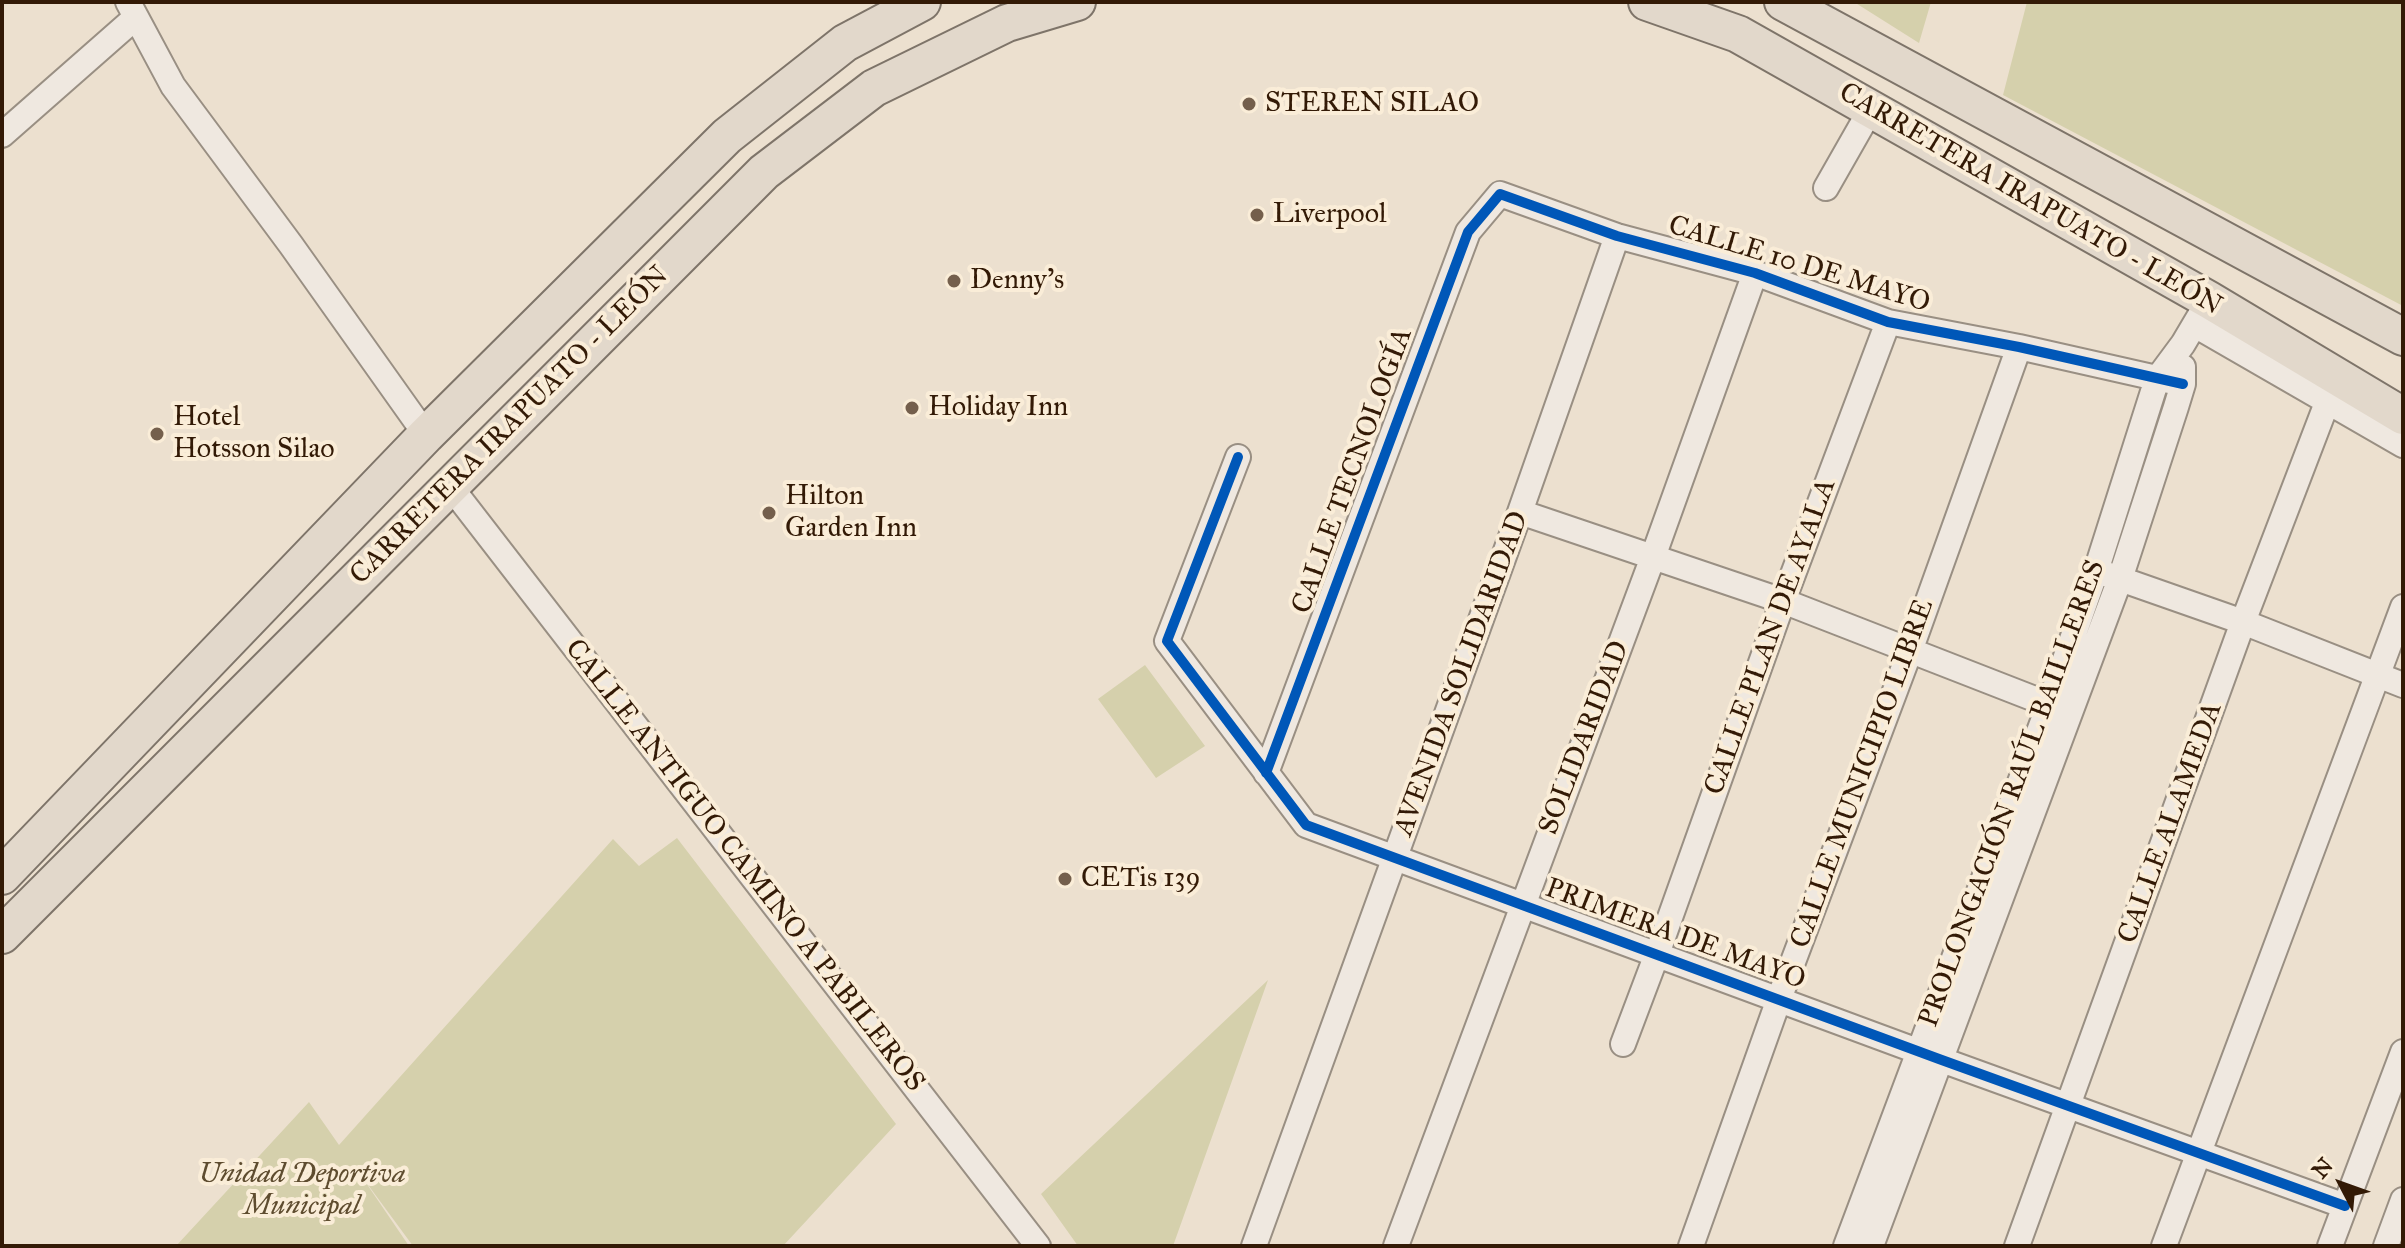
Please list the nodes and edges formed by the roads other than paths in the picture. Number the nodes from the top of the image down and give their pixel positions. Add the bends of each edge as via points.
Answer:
1 (922, 2) edge
2 (1077, 2) edge
3 (1647, 2) edge
4 (1783, 2) edge
5 (131, 10) edge
6 (1871, 109) junction
7 (2, 135) edge
8 (1826, 188) dead end
9 (1500, 194) joint
10 (1617, 236) junction
11 (1755, 273) junction
12 (1888, 322) junction
13 (2196, 323) junction
14 (2403, 337) edge
15 (2019, 347) junction
16 (2157, 379) junction
17 (2183, 384) junction
18 (2328, 400) junction
19 (2403, 416) edge
20 (426, 435) junction
21 (2403, 445) edge
22 (1238, 457) dead end
23 (450, 486) junction
24 (1520, 512) junction
25 (1653, 557) junction
26 (2096, 571) junction
27 (2120, 579) junction
28 (1783, 601) junction
29 (2403, 607) edge
30 (2243, 622) junction
31 (1910, 651) junction
32 (2377, 675) junction
33 (2403, 685) edge
34 (2059, 709) junction
35 (1266, 773) junction
36 (1395, 857) junction
37 (2, 876) edge
38 (1522, 904) junction
39 (2, 935) edge
40 (1657, 954) junction
41 (1779, 999) junction
42 (1623, 1044) dead end
43 (2403, 1052) edge
44 (1928, 1055) junction
45 (2069, 1104) junction
46 (2199, 1152) junction
47 (2403, 1200) edge
48 (2345, 1206) junction
49 (1038, 1246) edge
50 (1254, 1246) edge
51 (1396, 1246) edge
52 (1691, 1246) edge
53 (1846, 1246) edge
54 (1871, 1246) edge
55 (2017, 1246) edge
56 (2164, 1246) edge
57 (2330, 1246) edge
58 (2386, 1246) edge

1 - 20 highway, CARRETERA IRAPUATO - LEÓN via 845,43 727,136
2 - 23 highway, CARRETERA IRAPUATO - LEÓN via 1007,23 874,88 764,172
3 - 6 highway, CARRETERA IRAPUATO - LEÓN via 1738,34
4 - 14 highway, CARRETERA IRAPUATO - LEÓN
5 - 7 street
5 - 20 street via 173,86
6 - 8 street
6 - 13 highway, CARRETERA IRAPUATO - LEÓN
9 - 10 street, CALLE 10 DE MAYO
9 - 35 street, CALLE TECNOLOGÍA via 1468,232
10 - 11 street, CALLE 10 DE MAYO
10 - 24 street, AVENIDA SOLIDARIDAD
11 - 12 street, CALLE 10 DE MAYO
11 - 25 street, SOLIDARIDAD
12 - 15 street, CALLE 10 DE MAYO
12 - 28 street, CALLE PLAN DE AYALA
13 - 16 street, PROLONGACIÓN RAÚL BAILLERES
13 - 17 street, PROLONGACIÓN RAÚL BAILLERES
13 - 18 street
13 - 19 highway, CARRETERA IRAPUATO - LEÓN
15 - 16 street, CALLE 10 DE MAYO
15 - 31 street, CALLE MUNICIPIO LIBRE
16 - 17 street, CALLE 10 DE MAYO
16 - 26 street, PROLONGACIÓN RAÚL BAILLERES
17 - 27 street, PROLONGACIÓN RAÚL BAILLERES
18 - 21 street
18 - 30 street, CALLE ALAMEDA
20 - 37 highway, CARRETERA IRAPUATO - LEÓN
22 - 35 street, PRIMERA DE MAYO via 1167,641
23 - 39 highway, CARRETERA IRAPUATO - LEÓN
23 - 49 street, CALLE ANTIGUO CAMINO A PABILEROS
24 - 25 street
24 - 36 street, AVENIDA SOLIDARIDAD
25 - 28 street
25 - 38 street, SOLIDARIDAD
26 - 27 street
26 - 34 street, PROLONGACIÓN RAÚL BAILLERES
27 - 30 street
27 - 34 street, PROLONGACIÓN RAÚL BAILLERES
28 - 31 street
28 - 40 street, CALLE PLAN DE AYALA
29 - 32 street
30 - 32 street
30 - 45 street, CALLE ALAMEDA
31 - 34 street
31 - 41 street, CALLE MUNICIPIO LIBRE
32 - 33 street
32 - 46 street
34 - 44 street, PROLONGACIÓN RAÚL BAILLERES
35 - 36 street, PRIMERA DE MAYO via 1306,825
36 - 38 street, PRIMERA DE MAYO
36 - 50 street, AVENIDA SOLIDARIDAD
38 - 40 street, PRIMERA DE MAYO
38 - 51 street, SOLIDARIDAD
40 - 41 street, PRIMERA DE MAYO
40 - 42 street, CALLE PLAN DE AYALA
41 - 44 street, PRIMERA DE MAYO
41 - 52 street, CALLE MUNICIPIO LIBRE
43 - 48 street
44 - 45 street, PRIMERA DE MAYO
44 - 53 street, PROLONGACIÓN RAÚL BAILLERES
44 - 54 street, PROLONGACIÓN RAÚL BAILLERES
45 - 46 street, PRIMERA DE MAYO
45 - 55 street, CALLE ALAMEDA
46 - 48 street, PRIMERA DE MAYO
46 - 56 street
47 - 58 street
48 - 57 street

